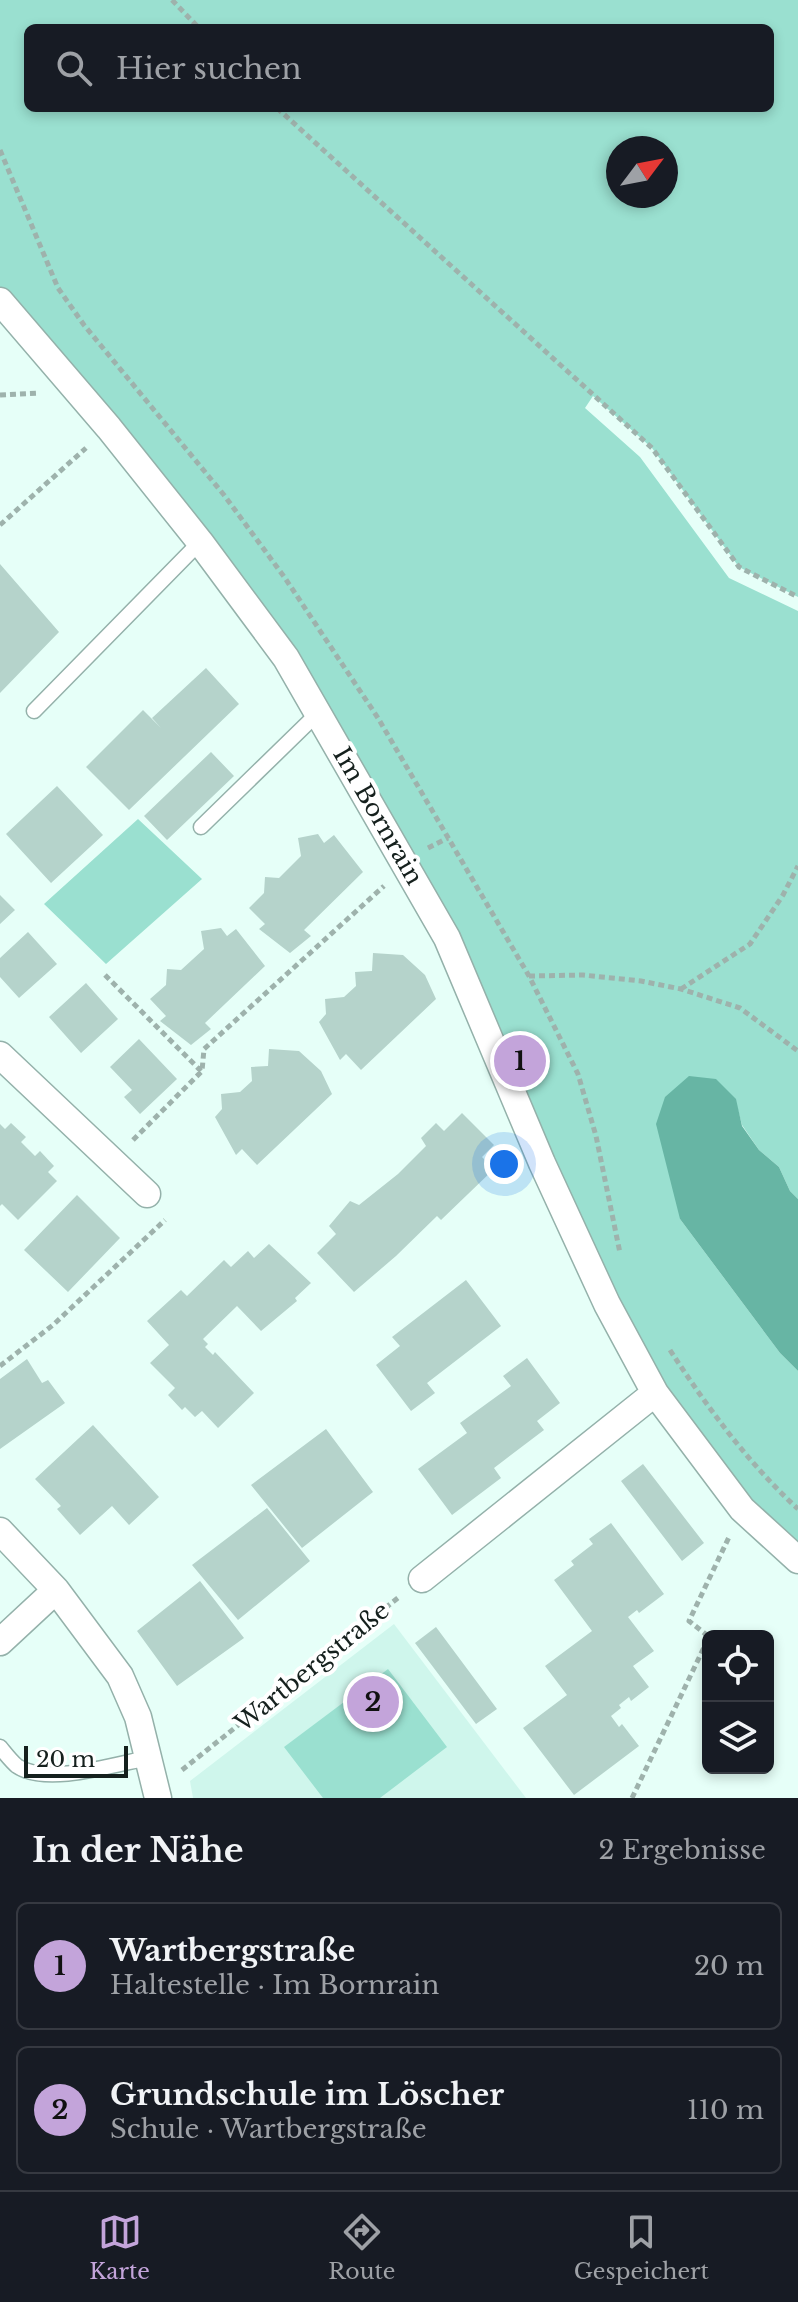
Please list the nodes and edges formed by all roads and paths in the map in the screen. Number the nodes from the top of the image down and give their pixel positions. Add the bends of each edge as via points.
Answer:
1 (172, 0) edge
2 (195, 24) edge
3 (281, 112) edge
4 (0, 150) edge
5 (0, 301) edge
6 (109, 428) junction
7 (0, 525) edge
8 (200, 542) junction
9 (798, 597) edge
10 (34, 711) dead end
11 (319, 712) junction
12 (201, 827) dead end
13 (448, 838) junction
14 (406, 866) junction
15 (798, 866) edge
16 (105, 975) dead end
17 (529, 976) junction
18 (681, 989) junction
19 (798, 1051) edge
20 (0, 1055) edge
21 (202, 1071) junction
22 (112, 1160) junction
23 (147, 1194) dead end
24 (153, 1232) dead end
25 (622, 1261) dead end
26 (662, 1338) dead end
27 (0, 1366) edge
28 (655, 1393) junction
29 (742, 1509) junction
30 (798, 1509) edge
31 (0, 1531) edge
32 (798, 1560) edge
33 (422, 1579) joint
34 (56, 1590) junction
35 (702, 1632) edge
36 (0, 1642) edge
37 (702, 1650) edge
38 (0, 1747) edge
39 (148, 1758) junction
40 (157, 1794) edge
41 (632, 1798) edge

1 - 2 path
3 - 9 path via 652,448 739,567
4 - 13 path via 58,288 285,578 378,718
5 - 6 street, Im Bornrain
6 - 7 path
6 - 8 street, Im Bornrain
8 - 10 lane
8 - 11 street, Im Bornrain
11 - 12 lane
11 - 14 street, Im Bornrain
13 - 14 path
13 - 17 path
14 - 21 path via 204,1049
14 - 28 street, Im Bornrain via 447,938 542,1163
15 - 18 path via 750,944
16 - 21 path
17 - 18 path via 583,975
17 - 25 path via 578,1074
18 - 19 path via 740,1008
20 - 22 street
21 - 22 path
22 - 23 street
24 - 27 path via 37,1339
26 - 30 path via 766,1480
28 - 29 street, Im Bornrain
28 - 33 street
29 - 32 street, Im Bornrain
29 - 35 path via 689,1621
31 - 34 street
33 - 40 path, Wartbergstraße
34 - 36 street
34 - 39 street via 120,1676
37 - 41 path
38 - 39 lane via 18,1767 42,1774
39 - 40 street

